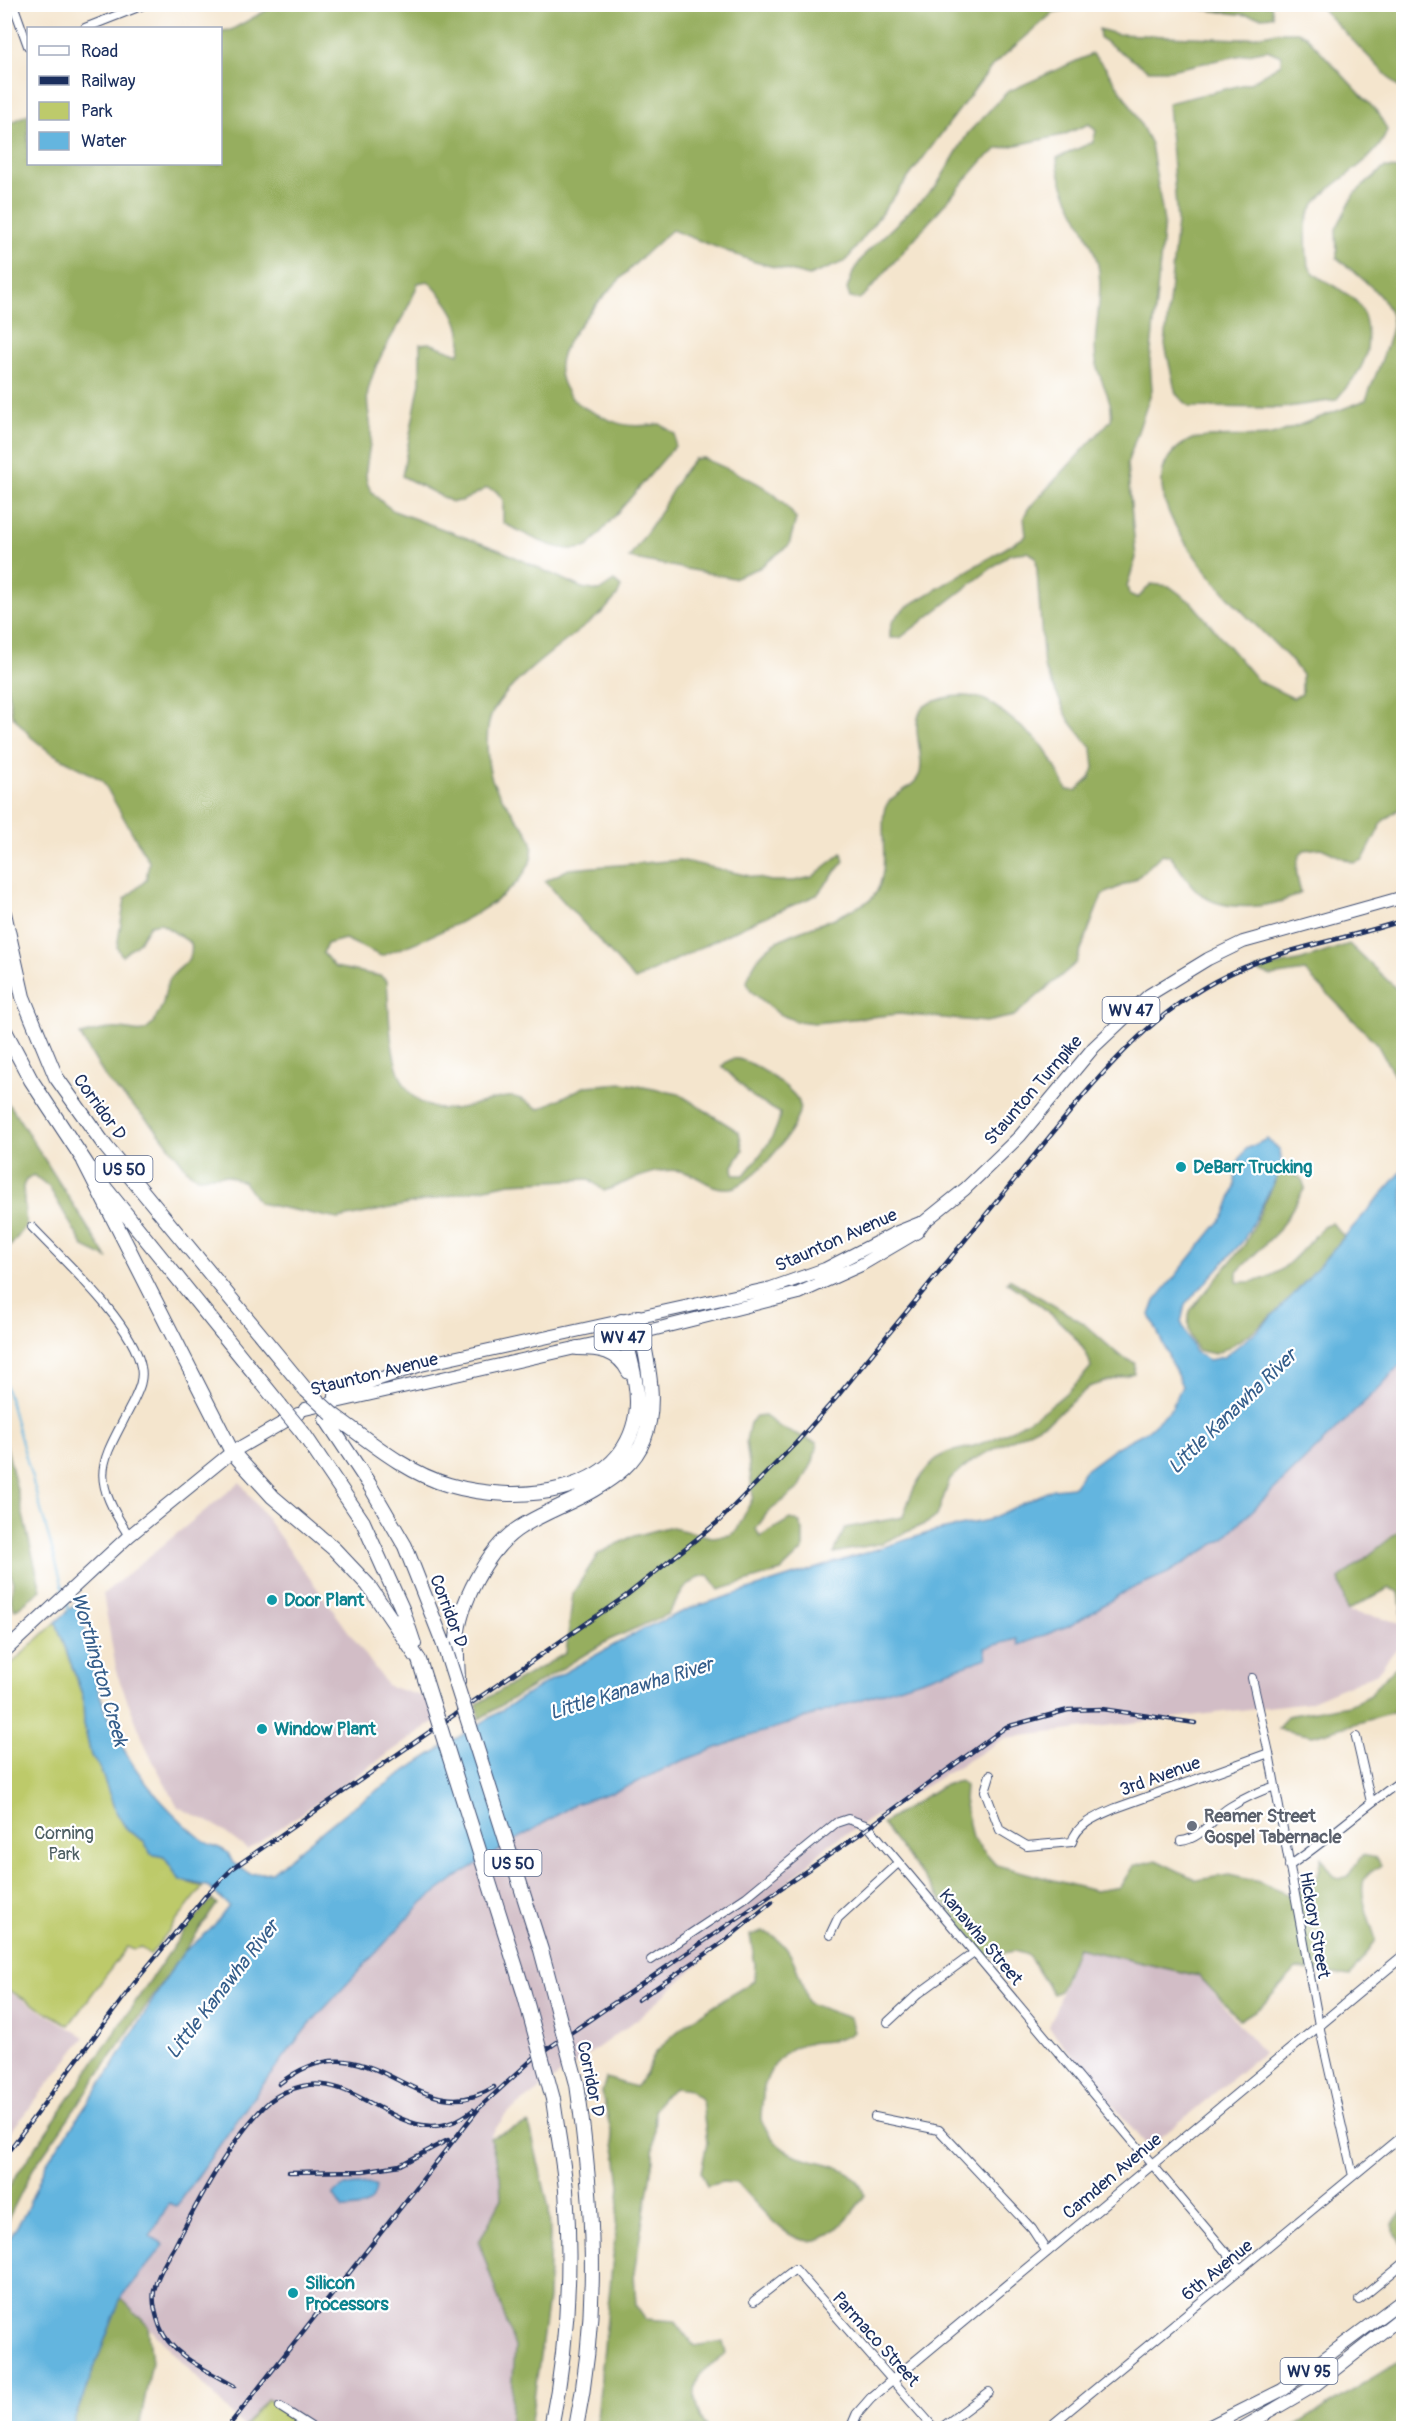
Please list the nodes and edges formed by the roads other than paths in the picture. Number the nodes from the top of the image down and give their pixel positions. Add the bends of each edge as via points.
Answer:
1 (13, 4) edge
2 (146, 4) edge
3 (88, 27) edge
4 (27, 43) edge
5 (1404, 897) edge
6 (4, 913) edge
7 (4, 1029) edge
8 (84, 1161) junction
9 (924, 1222) junction
10 (32, 1227) dead end
11 (638, 1317) junction
12 (621, 1321) junction
13 (641, 1333) junction
14 (624, 1337) junction
15 (576, 1348) junction
16 (635, 1388) junction
17 (305, 1409) junction
18 (329, 1416) junction
19 (232, 1452) junction
20 (129, 1536) junction
21 (4, 1652) edge
22 (419, 1660) junction
23 (1252, 1678) dead end
24 (458, 1688) junction
25 (1356, 1737) dead end
26 (1269, 1753) junction
27 (990, 1775) dead end
28 (1404, 1779) edge
29 (1273, 1787) junction
30 (1371, 1802) junction
31 (1180, 1841) dead end
32 (898, 1863) junction
33 (1289, 1866) junction
34 (830, 1935) dead end
35 (974, 1953) junction
36 (1404, 1956) edge
37 (651, 1960) dead end
38 (888, 2022) dead end
39 (1319, 2025) junction
40 (875, 2117) dead end
41 (1404, 2134) edge
42 (1153, 2163) junction
43 (1353, 2176) junction
44 (1047, 2252) junction
45 (1404, 2263) edge
46 (1241, 2270) junction
47 (1404, 2299) edge
48 (1359, 2300) dead end
49 (754, 2301) dead end
50 (1404, 2315) edge
51 (893, 2379) junction
52 (989, 2392) dead end
53 (280, 2407) dead end
54 (313, 2428) edge
55 (551, 2428) edge
56 (576, 2428) edge
57 (851, 2428) edge
58 (934, 2428) edge
59 (941, 2428) edge
60 (1047, 2428) edge
61 (1206, 2428) edge
62 (1242, 2428) edge

1 - 4 street
2 - 3 street
5 - 9 main road, Staunton Turnpike / WV 47 via 1243,942 1149,994 1094,1047 1020,1136
6 - 18 highway, Corridor D / US 50, bridge via 23,997 56,1077 106,1147
7 - 8 highway, US 50 via 31,1080
8 - 19 highway
8 - 22 highway, US 50, bridge via 303,1433 363,1522 404,1611
9 - 11 main road, Staunton Avenue / WV 47 via 825,1269 771,1288
9 - 13 main road, Staunton Avenue / WV 47 via 917,1232 893,1247 799,1293
10 - 20 street via 112,1313 142,1368 140,1387 107,1452 103,1470 103,1489
11 - 12 main road, Staunton Avenue / WV 47
11 - 13 highway
12 - 14 highway
12 - 17 main road, Staunton Avenue / WV 47 via 421,1365
13 - 14 main road, Staunton Avenue / WV 47
13 - 24 highway via 651,1403 641,1447 618,1474 516,1530 487,1558 470,1594 457,1638
14 - 15 main road, Staunton Avenue / WV 47
14 - 16 highway
15 - 16 highway via 614,1354 628,1368
15 - 17 main road, Staunton Avenue / WV 47
16 - 18 highway via 633,1427 614,1460 594,1476 563,1489 532,1494 449,1485 411,1468
17 - 19 main road, Staunton Avenue / WV 47
18 - 24 highway, Corridor D / US 50, bridge via 405,1546
19 - 20 main road, Staunton Avenue / WV 47
19 - 22 highway via 273,1497 369,1585
20 - 21 main road, Staunton Avenue / WV 47
22 - 55 highway, US 50, bridge via 524,1993 553,2099 566,2190 568,2287
23 - 26 street, Hickory Street
24 - 56 highway, Corridor D / US 50, bridge via 541,1950 577,2084 591,2197 593,2304
25 - 30 street
26 - 27 street, 3rd Avenue via 1108,1811 1076,1832 1072,1842 1027,1846 1000,1830 985,1791
26 - 29 street, Hickory Street
28 - 30 street
29 - 31 street via 1229,1807 1203,1831
29 - 33 street, Hickory Street
30 - 33 street via 1330,1839
32 - 34 street via 838,1918
32 - 35 street, Kanawha Street
32 - 37 street, Kanawha Street via 868,1826 848,1819 836,1823 746,1897
33 - 39 street, Hickory Street
35 - 38 street via 918,1994
35 - 42 street, Kanawha Street
36 - 39 street, Camden Avenue
39 - 42 street, Camden Avenue
39 - 43 street, Hickory Street
40 - 44 street via 939,2130 1032,2229
41 - 43 street, 6th Avenue
42 - 44 street, Camden Avenue
42 - 46 street, Kanawha Street
43 - 46 street, 6th Avenue
44 - 51 street, Camden Avenue
45 - 48 street
46 - 60 street, 6th Avenue
47 - 61 main road, WV 95 via 1282,2390
49 - 51 street, Parmaco Street via 795,2269
50 - 62 main road, WV 95 via 1314,2386
51 - 57 street, Camden Avenue via 862,2407
51 - 58 street, Parmaco Street
52 - 59 street
53 - 54 street

